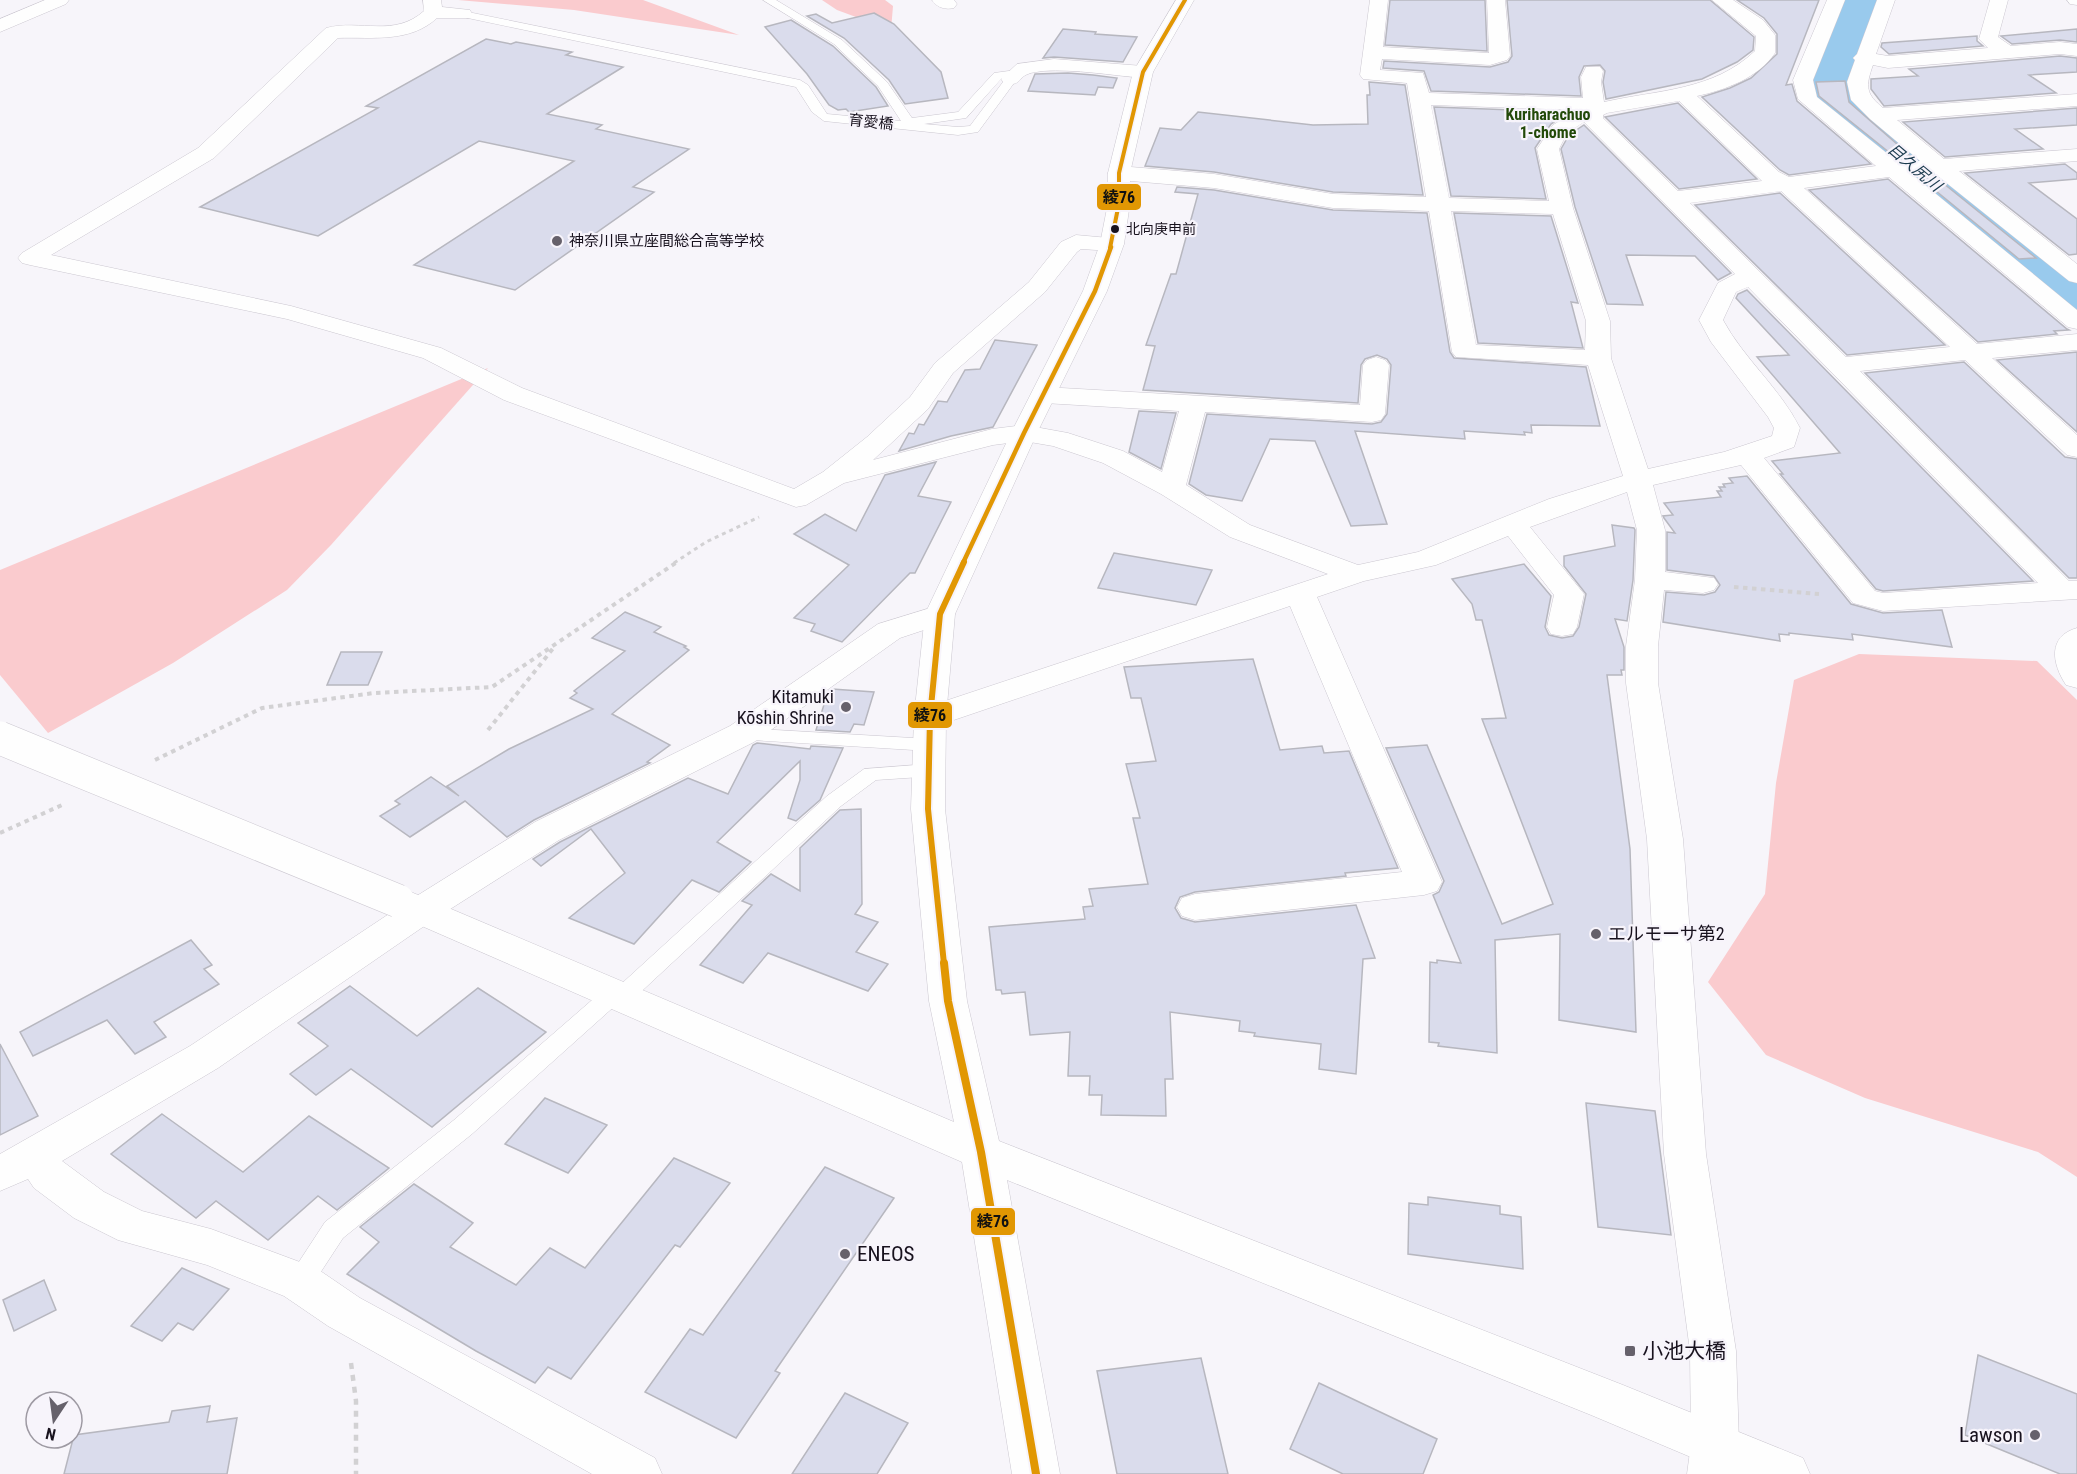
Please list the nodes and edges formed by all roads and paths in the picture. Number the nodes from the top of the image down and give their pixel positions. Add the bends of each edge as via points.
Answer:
1 (60, 0) edge
2 (768, 0) edge
3 (1185, 0) edge
4 (1380, 0) edge
5 (1496, 0) edge
6 (1721, 0) edge
7 (1836, 0) edge
8 (1886, 0) edge
9 (1999, 0) edge
10 (432, 6) edge
11 (463, 14) joint
12 (0, 26) edge
13 (2077, 50) edge
14 (2005, 51) junction
15 (1374, 53) junction
16 (1765, 53) junction
17 (1863, 58) junction
18 (1811, 60) junction
19 (1593, 71) dead end
20 (1143, 72) junction
21 (1013, 76) junction
22 (1683, 94) junction
23 (1421, 99) junction
24 (2077, 100) edge
25 (1595, 107) junction
26 (1877, 115) junction
27 (2074, 158) edge
28 (1937, 167) junction
29 (1898, 170) junction
30 (1119, 173) junction
31 (1786, 184) junction
32 (1671, 199) junction
33 (1440, 206) junction
34 (1562, 208) junction
35 (1112, 244) junction
36 (1751, 276) junction
37 (2077, 276) edge
38 (2077, 322) edge
39 (2077, 342) edge
40 (1973, 352) junction
41 (1598, 358) junction
42 (1376, 365) dead end
43 (1840, 365) junction
44 (1044, 395) junction
45 (1194, 404) junction
46 (1024, 433) junction
47 (2077, 449) edge
48 (1748, 456) junction
49 (833, 478) junction
50 (1638, 480) junction
51 (1171, 488) junction
52 (796, 499) junction
53 (1513, 524) junction
54 (1356, 574) junction
55 (1650, 580) junction
56 (1703, 584) joint
57 (2069, 590) edge
58 (1300, 593) junction
59 (1864, 597) junction
60 (940, 614) junction
61 (1562, 627) dead end
62 (2077, 638) edge
63 (557, 642) junction
64 (2077, 678) edge
65 (488, 730) dead end
66 (742, 734) junction
67 (0, 738) edge
68 (930, 744) junction
69 (145, 765) dead end
70 (71, 800) dead end
71 (0, 833) edge
72 (409, 906) junction
73 (1195, 907) dead end
74 (618, 995) junction
75 (981, 1152) junction
76 (12, 1166) edge
77 (300, 1282) junction
78 (344, 1312) junction
79 (1713, 1459) edge
80 (356, 1474) edge
81 (638, 1474) edge
82 (1036, 1474) edge
83 (1786, 1474) edge

1 - 12 street
2 - 21 lane via 838,42 878,80 911,122 962,115 998,75
3 - 20 street
4 - 15 street
5 - 15 street via 1500,56 1490,59
6 - 16 street via 1766,35
7 - 18 street
8 - 17 street
9 - 14 street via 1988,39
10 - 11 street
10 - 52 street via 419,25 402,31 333,32 206,153 30,258 291,313 432,353 513,394
11 - 21 lane, 育愛橋 via 800,84 816,112 824,117 958,131 974,129
13 - 14 street
14 - 17 street via 1888,62
15 - 23 street via 1370,75 1416,77
16 - 18 street
16 - 22 street via 1745,72
17 - 26 street via 1858,91 1861,100
18 - 29 street via 1803,80 1808,99
19 - 25 street via 1590,78
20 - 21 street via 1055,66 1025,68
20 - 30 street
22 - 25 street
22 - 31 street via 1772,177
23 - 25 street
23 - 33 street
24 - 26 street
25 - 32 street via 1592,119
25 - 34 street via 1560,130 1548,149
26 - 28 street
27 - 28 street
28 - 29 street
28 - 37 street
29 - 31 street
29 - 38 street
30 - 33 street via 1214,181 1333,201
30 - 35 street
31 - 32 street
31 - 40 street
32 - 36 street
33 - 34 street
33 - 41 street via 1465,352
34 - 41 street via 1598,321
35 - 44 street via 1095,291
35 - 49 street via 1076,242 1069,247 1037,287 944,368 919,403
36 - 43 street
36 - 48 street via 1726,288 1711,320 1787,428 1784,441
39 - 40 street
40 - 43 street
40 - 47 street
41 - 50 street
42 - 45 street via 1372,414
43 - 57 street
44 - 45 street
44 - 46 street
45 - 51 street
46 - 49 street via 992,436
46 - 51 street via 1058,439 1113,458
46 - 60 street
48 - 50 street
48 - 59 street
49 - 52 street
50 - 53 street via 1573,498
50 - 55 street via 1651,530
51 - 54 street via 1240,531
52 - 63 path via 706,543
53 - 54 street via 1426,559
53 - 61 street via 1569,594
54 - 58 street
55 - 56 street
55 - 79 street via 1642,683 1665,839 1685,1154 1713,1351
56 - 59 path
57 - 59 street via 1883,602
58 - 68 street
58 - 73 street via 1424,882
60 - 66 street via 889,631
60 - 68 street
62 - 64 street via 2072,642 2069,659
63 - 65 path
63 - 69 path via 492,687 374,693 262,708
66 - 68 lane
66 - 72 street via 547,831
67 - 72 street, bridge
68 - 74 lane via 871,774 843,794
68 - 75 street via 929,821 948,1001
70 - 71 path
72 - 74 street
72 - 76 street via 204,1057
74 - 75 street
74 - 77 lane via 334,1230
75 - 79 street
75 - 82 street
76 - 77 street via 48,1176 89,1205 133,1227 211,1248
77 - 78 street
78 - 80 path via 356,1401
78 - 81 street
79 - 83 street

